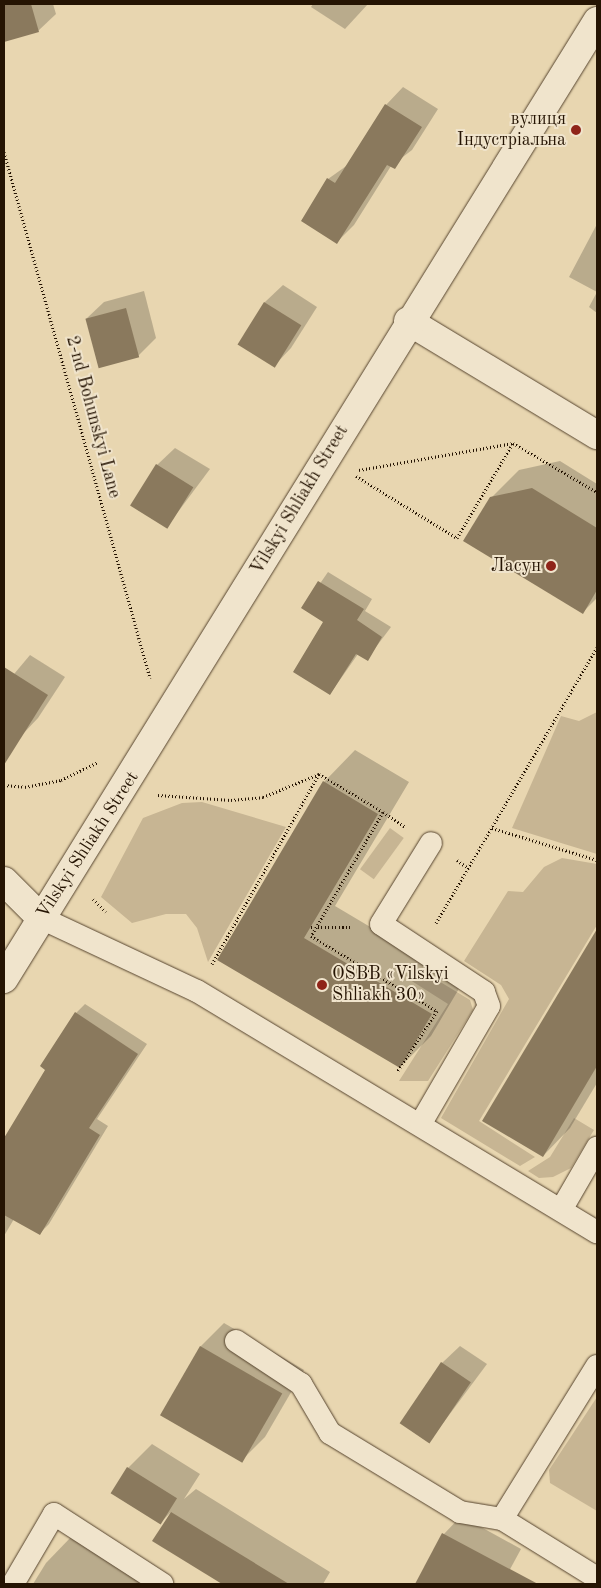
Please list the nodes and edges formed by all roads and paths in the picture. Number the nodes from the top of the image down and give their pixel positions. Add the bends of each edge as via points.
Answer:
1 (597, 21) edge
2 (4, 152) edge
3 (408, 321) junction
4 (597, 436) edge
5 (513, 443) junction
6 (597, 492) edge
7 (597, 648) edge
8 (152, 682) dead end
9 (102, 760) dead end
10 (319, 774) junction
11 (4, 786) edge
12 (152, 795) dead end
13 (492, 828) junction
14 (431, 843) dead end
15 (597, 860) edge
16 (4, 881) edge
17 (41, 918) junction
18 (381, 924) junction
19 (313, 928) junction
20 (420, 950) junction
21 (212, 962) junction
22 (221, 968) dead end
23 (4, 980) edge
24 (197, 991) junction
25 (391, 1069) dead end
26 (421, 1123) junction
27 (597, 1148) edge
28 (561, 1210) junction
29 (597, 1232) edge
30 (236, 1341) dead end
31 (597, 1366) edge
32 (502, 1520) junction
33 (597, 1578) edge
34 (13, 1584) edge
35 (162, 1584) edge

1 - 3 street, Vilskyi Shliakh Street
2 - 8 path, 2-nd Bohunskyi Lane via 90,451 144,666
3 - 4 street
3 - 17 street, Vilskyi Shliakh Street via 170,716
5 - 5 path via 368,468 349,472 457,538
5 - 6 path
7 - 13 path
9 - 11 path via 61,780 25,787
10 - 12 path via 263,797 231,800
10 - 19 path via 383,812
10 - 21 path
13 - 15 path
13 - 20 path
14 - 18 lane
16 - 17 street
17 - 23 street, Vilskyi Shliakh Street
17 - 24 lane
18 - 19 path
18 - 20 lane
19 - 25 path via 311,936 437,1011 400,1074
20 - 26 lane via 484,992 489,1006
21 - 22 path
21 - 24 path
24 - 26 lane
26 - 28 lane
27 - 28 lane
28 - 29 lane
30 - 32 lane via 301,1384 330,1433 460,1512
31 - 32 lane
32 - 33 lane
34 - 35 lane via 54,1514

